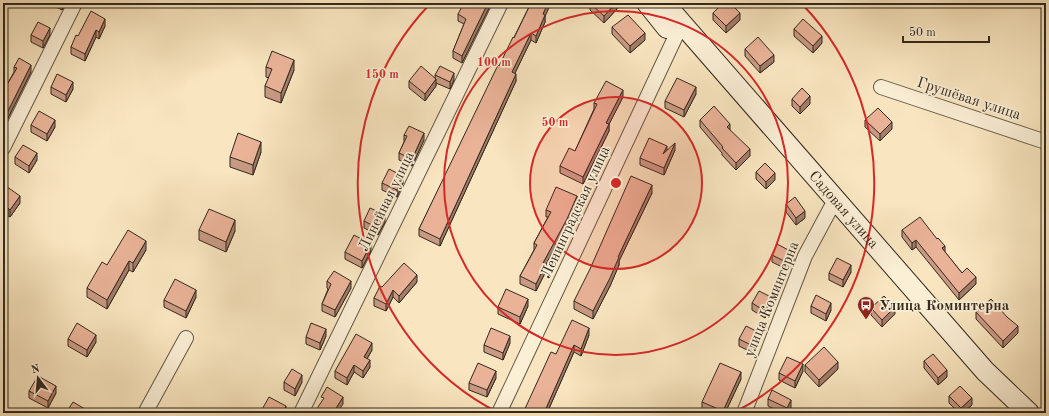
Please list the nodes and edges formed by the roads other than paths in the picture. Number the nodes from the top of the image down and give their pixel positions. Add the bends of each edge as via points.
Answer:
1 (75, 3) edge
2 (501, 3) edge
3 (647, 3) edge
4 (664, 3) edge
5 (678, 31) junction
6 (881, 87) dead end
7 (1046, 142) edge
8 (3, 148) edge
9 (833, 207) junction
10 (186, 338) dead end
11 (146, 413) edge
12 (301, 413) edge
13 (499, 413) edge
14 (744, 413) edge
15 (1009, 413) edge
16 (1029, 413) edge

1 - 8 street
2 - 12 street, Линейная улица
3 - 5 street, Садовая улица
4 - 5 street, Садовая улица
5 - 9 street, Садовая улица
5 - 13 street, Ленинградская улица
6 - 7 street, Грушёвая улица
9 - 14 street, улица Коминтерна via 805,256
9 - 15 street, Садовая улица via 974,379
9 - 16 street, Садовая улица via 985,371
10 - 11 street

